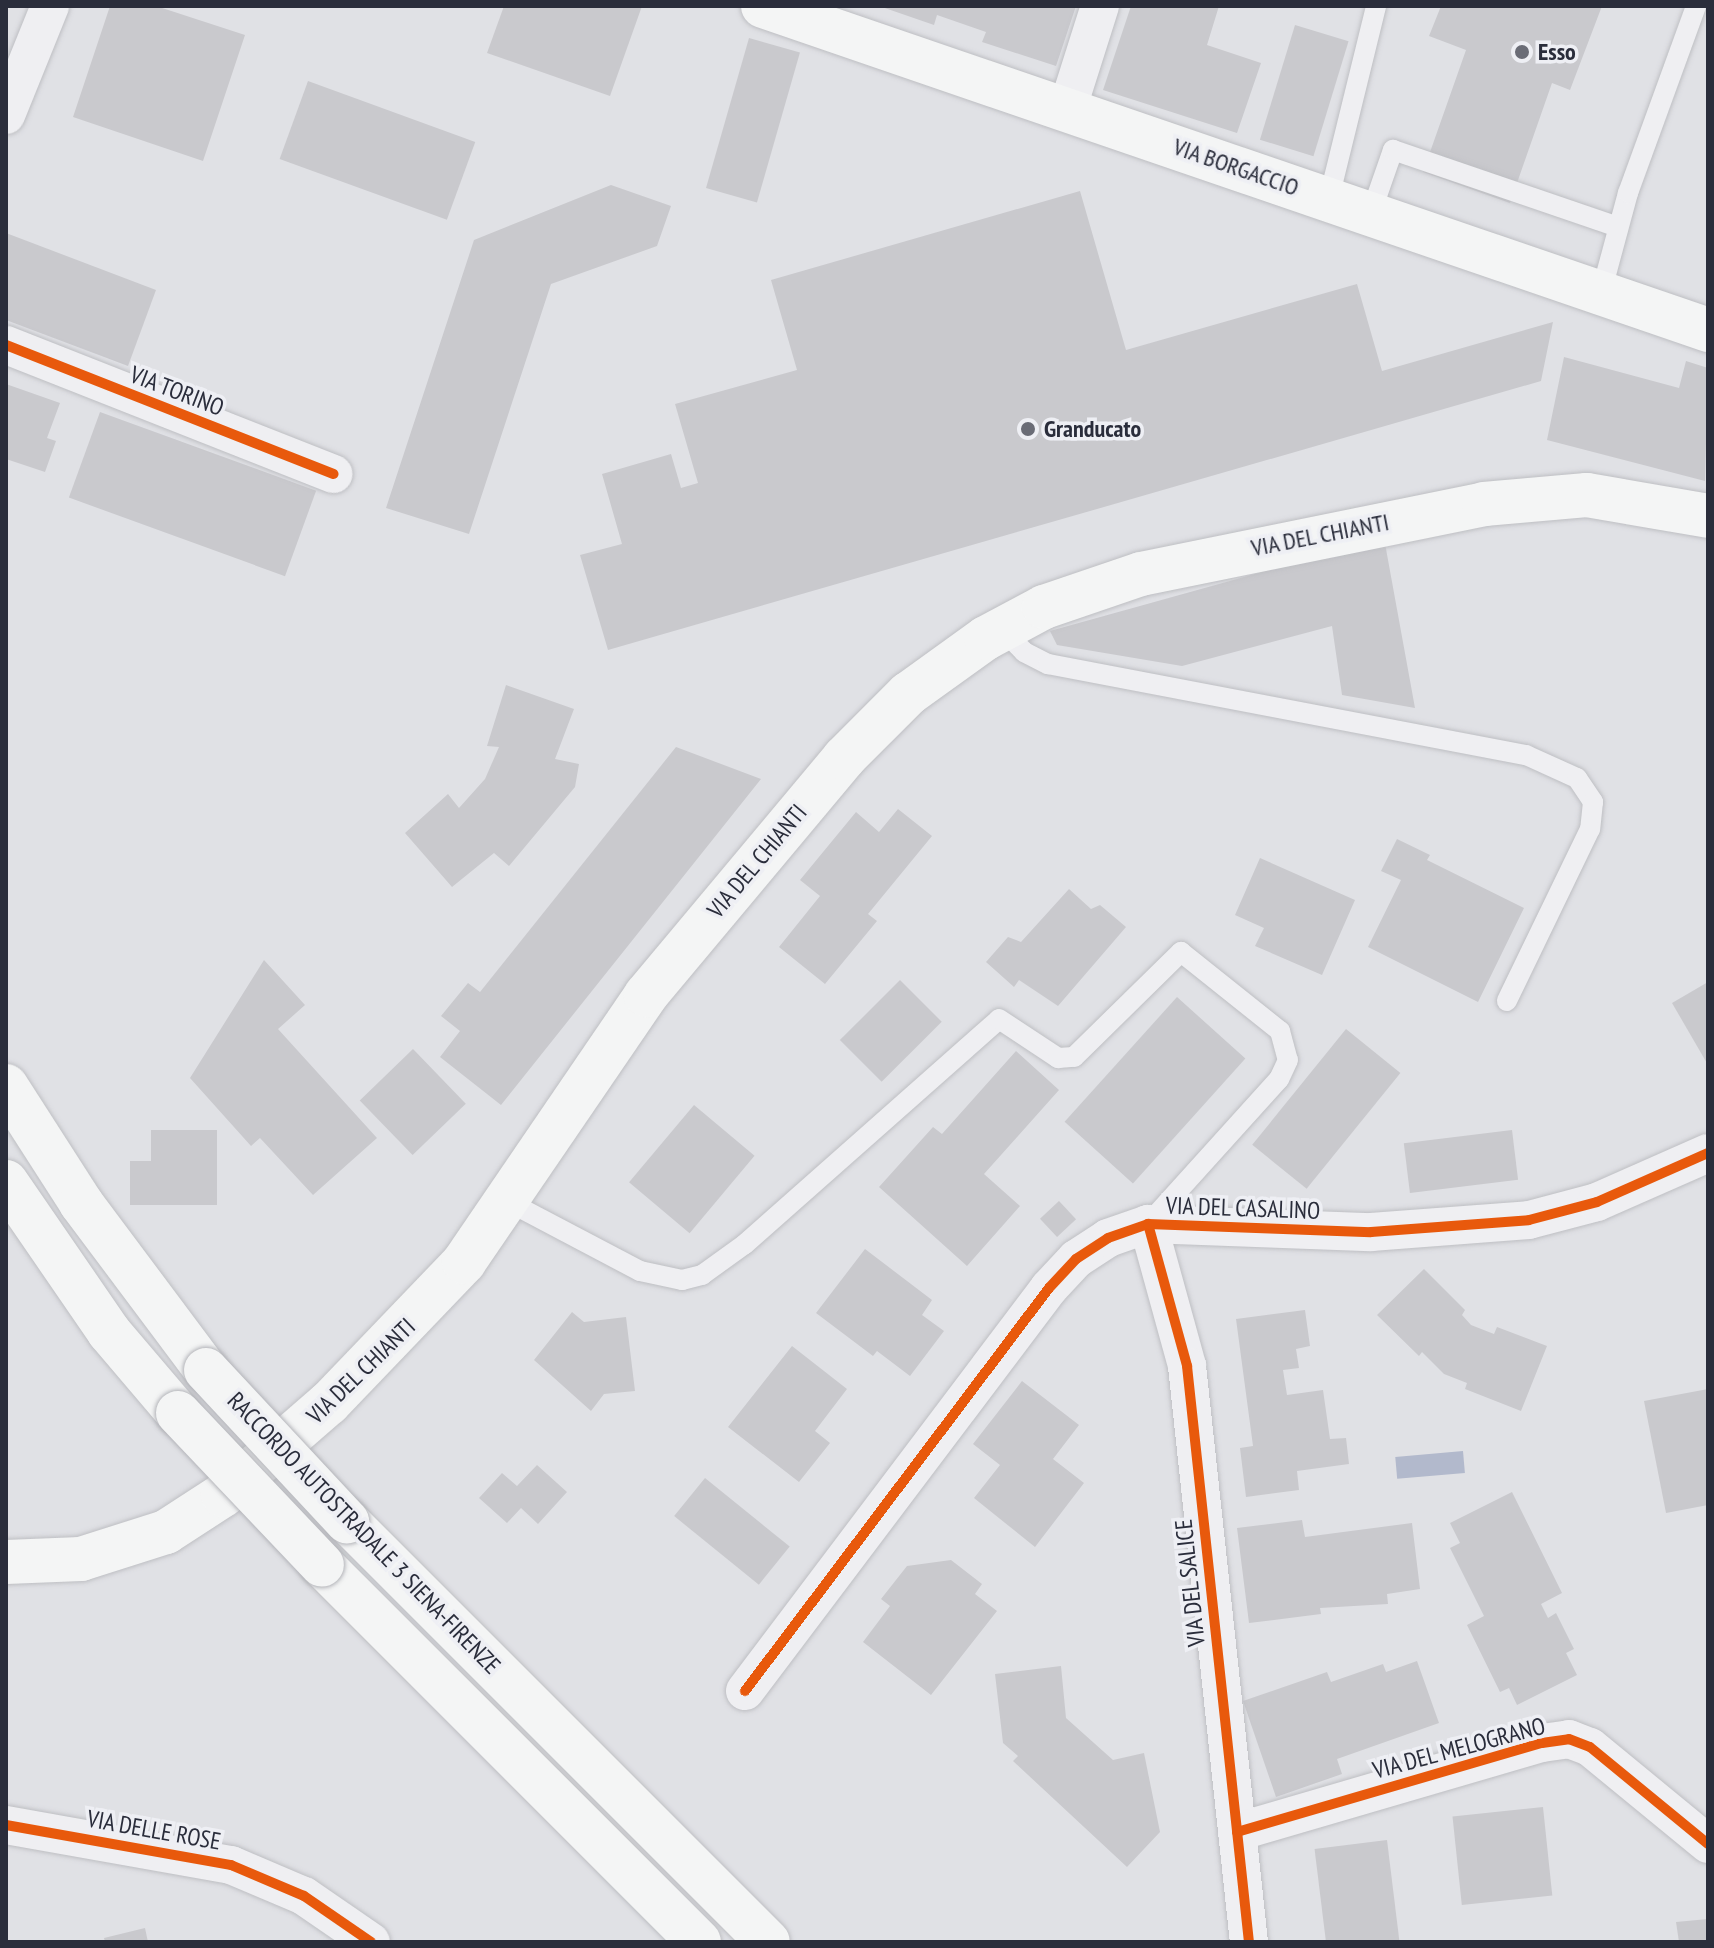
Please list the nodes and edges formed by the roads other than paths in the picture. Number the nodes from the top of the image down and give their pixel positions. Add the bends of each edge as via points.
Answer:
1 (1100, 6) edge
2 (1376, 6) edge
3 (1696, 6) edge
4 (775, 8) edge
5 (48, 11) edge
6 (1067, 110) junction
7 (6, 115) edge
8 (1329, 198) junction
9 (1371, 213) junction
10 (1618, 227) junction
11 (1601, 293) junction
12 (1708, 330) edge
13 (6, 345) edge
14 (334, 474) dead end
15 (1708, 516) edge
16 (1002, 629) junction
17 (1507, 1001) dead end
18 (6, 1086) edge
19 (1708, 1153) edge
20 (6, 1182) edge
21 (507, 1201) junction
22 (1148, 1224) junction
23 (6, 1562) edge
24 (745, 1691) dead end
25 (6, 1825) edge
26 (1237, 1832) junction
27 (1708, 1844) edge
28 (371, 1942) edge
29 (699, 1942) edge
30 (768, 1942) edge
31 (1249, 1942) edge

1 - 6 street
2 - 8 lane
3 - 10 lane
4 - 6 main road, VIA BORGACCIO
5 - 7 street
6 - 8 main road, VIA BORGACCIO
8 - 9 main road, VIA BORGACCIO
9 - 10 lane via 1393,150
9 - 11 main road, VIA BORGACCIO
10 - 11 lane
11 - 12 main road, VIA BORGACCIO
13 - 14 street, VIA TORINO
15 - 16 main road, VIA DEL CHIANTI via 1587,495 1484,504 1141,574 1044,607
16 - 17 lane via 1024,652 1048,664 1526,755 1566,770 1588,791 1594,814
16 - 21 main road, VIA DEL CHIANTI via 908,694 836,767 646,995
18 - 30 main road, RACCORDO AUTOSTRADALE 3 SIENA-FIRENZE, bridge via 81,1203 206,1370 347,1521
19 - 22 street, VIA DEL CASALINO via 1597,1202 1501,1224 1356,1232
20 - 29 main road, RACCORDO AUTOSTRADALE 3 SIENA-FIRENZE, bridge via 109,1332 178,1413 322,1565
21 - 22 lane via 640,1271 682,1280 702,1275 745,1244 999,1019 1058,1058 1074,1057 1181,952 1280,1031 1288,1060 1279,1079
21 - 23 main road, VIA DEL CHIANTI via 443,1289 382,1353 223,1495 166,1532 109,1552 60,1562
22 - 24 street, VIA DEL CASALINO via 1095,1246 1049,1288
22 - 26 street, VIA DEL SALICE via 1187,1366
25 - 28 street, VIA DELLE ROSE via 220,1861 304,1896
26 - 27 street, VIA DEL MELOGRANO via 1569,1739 1599,1753
26 - 31 street, VIA DEL SALICE

